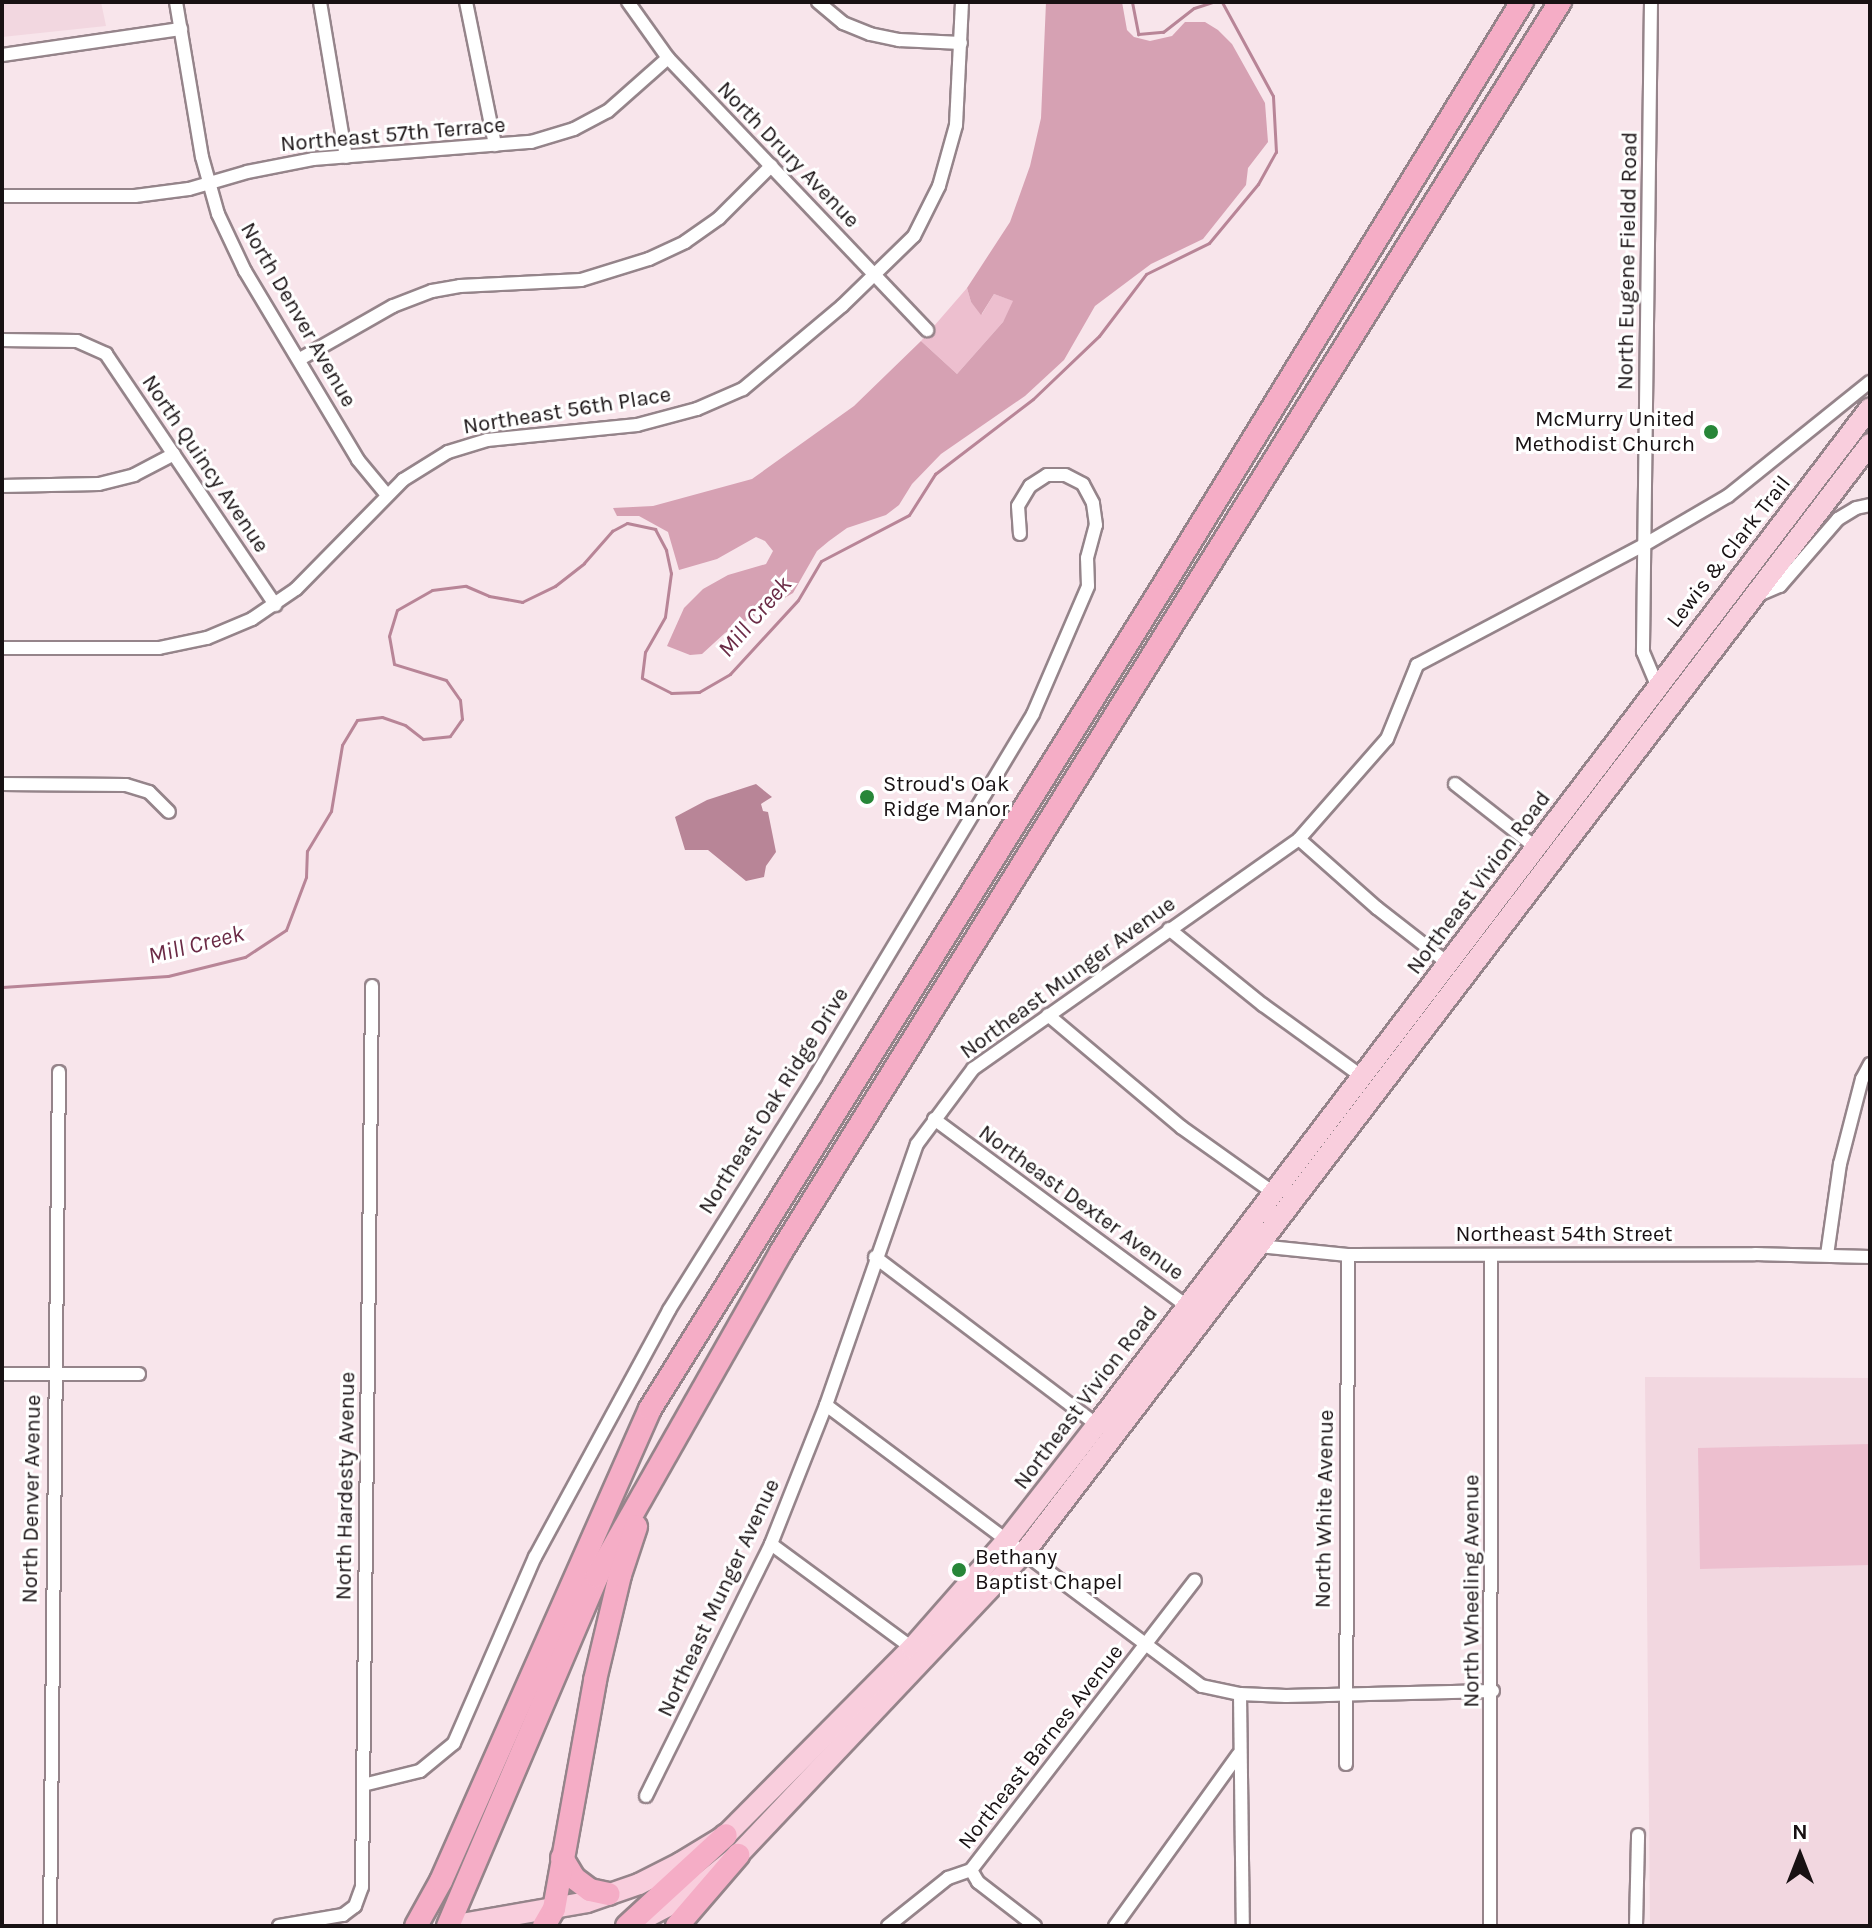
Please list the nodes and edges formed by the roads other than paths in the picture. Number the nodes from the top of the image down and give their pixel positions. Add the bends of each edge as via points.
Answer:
1 (176, 2) edge
2 (320, 2) edge
3 (466, 2) edge
4 (628, 2) edge
5 (818, 2) edge
6 (962, 2) edge
7 (1522, 2) edge
8 (1560, 2) edge
9 (1651, 2) edge
10 (181, 29) junction
11 (961, 43) junction
12 (2, 55) edge
13 (668, 58) junction
14 (495, 145) junction
15 (346, 157) junction
16 (771, 166) junction
17 (208, 185) junction
18 (2, 196) edge
19 (872, 276) junction
20 (927, 330) dead end
21 (2, 340) edge
22 (300, 359) junction
23 (1870, 382) edge
24 (1870, 408) edge
25 (1870, 444) edge
26 (174, 454) junction
27 (2, 486) edge
28 (387, 495) junction
29 (1870, 505) edge
30 (1020, 534) dead end
31 (1644, 545) junction
32 (1753, 598) junction
33 (275, 605) junction
34 (2, 648) edge
35 (1656, 686) junction
36 (1671, 705) junction
37 (1626, 725) joint
38 (1650, 732) joint
39 (2, 784) edge
40 (1455, 784) dead end
41 (169, 812) dead end
42 (1299, 839) junction
43 (1538, 849) junction
44 (1169, 929) junction
45 (1449, 964) junction
46 (372, 986) dead end
47 (1048, 1015) junction
48 (1870, 1064) edge
49 (59, 1072) dead end
50 (1361, 1076) junction
51 (934, 1119) junction
52 (1274, 1193) junction
53 (1259, 1246) junction
54 (1348, 1255) junction
55 (1827, 1255) junction
56 (1491, 1256) junction
57 (875, 1257) junction
58 (1870, 1257) edge
59 (1186, 1306) junction
60 (1204, 1318) junction
61 (2, 1374) edge
62 (54, 1374) junction
63 (139, 1374) dead end
64 (826, 1405) junction
65 (1097, 1425) junction
66 (654, 1476) junction
67 (771, 1544) junction
68 (1016, 1546) junction
69 (1195, 1580) dead end
70 (1145, 1644) junction
71 (912, 1648) junction
72 (1493, 1691) junction
73 (1240, 1694) junction
74 (1344, 1696) junction
75 (1238, 1755) junction
76 (1346, 1764) dead end
77 (363, 1785) junction
78 (646, 1796) dead end
79 (726, 1835) junction
80 (1638, 1835) dead end
81 (738, 1855) junction
82 (562, 1858) junction
83 (971, 1870) junction
84 (609, 1894) junction
85 (549, 1918) edge
86 (50, 1926) edge
87 (279, 1926) edge
88 (416, 1926) edge
89 (449, 1926) edge
90 (628, 1926) edge
91 (677, 1926) edge
92 (888, 1926) edge
93 (1035, 1926) edge
94 (1115, 1926) edge
95 (1243, 1926) edge
96 (1490, 1926) edge
97 (1636, 1926) edge

1 - 10 street, North Denver Avenue
2 - 15 street
3 - 14 street
4 - 13 street, North Drury Avenue
5 - 11 street via 843,23 870,34
6 - 11 street, Northeast 56th Place
7 - 88 highway via 650,1409 441,1881
8 - 66 highway via 781,1252
9 - 31 street, North Eugene Fieldd Road
10 - 12 street
10 - 17 street, North Denver Avenue
11 - 19 street, Northeast 56th Place via 956,125 939,186 914,236
13 - 14 street, Northeast 57th Terrace via 622,101 588,122 531,142
13 - 16 street, North Drury Avenue
14 - 15 street, Northeast 57th Terrace
15 - 17 street, Northeast 57th Terrace via 276,166
16 - 19 street, North Drury Avenue
16 - 22 street via 719,218 649,259 581,280 432,291 393,306
17 - 18 street, Northeast 57th Terrace via 135,196
17 - 22 street, North Denver Avenue via 245,271
19 - 20 street, North Drury Avenue
19 - 28 street, Northeast 56th Place via 726,398 637,425 474,443 425,465
21 - 26 street, North Quincy Avenue via 77,341 99,348
22 - 28 street, North Denver Avenue via 358,460
23 - 31 street, Northeast Munger Avenue via 1728,496
24 - 35 main road, Lewis & Clark Trail
25 - 32 main road, Lewis & Clark Trail
26 - 27 street via 134,475 99,484
26 - 33 street, North Quincy Avenue
28 - 33 street, Northeast 56th Place via 304,583
29 - 32 street via 1850,511 1780,586
30 - 77 street, Northeast Oak Ridge Drive via 1018,506 1030,486 1047,475 1065,475 1083,484 1096,525 1087,558 1088,586 1033,714 669,1310 535,1557 454,1743 420,1771
31 - 35 street, North Eugene Fieldd Road via 1643,652
31 - 42 street, Northeast Munger Avenue via 1417,665 1387,739
32 - 36 main road, Lewis & Clark Trail
33 - 34 street, Northeast 56th Place via 225,631 159,648
35 - 36 street, North Eugene Fieldd Road
35 - 37 main road, Lewis & Clark Trail
36 - 38 main road, Lewis & Clark Trail
37 - 43 main road, Northeast Vivion Road
38 - 53 main road, Northeast Vivion Road
39 - 41 street via 126,785 149,792
40 - 43 street
42 - 44 street, Northeast Munger Avenue
42 - 45 street
43 - 45 main road, Northeast Vivion Road
44 - 47 street, Northeast Munger Avenue
44 - 50 street
45 - 50 main road, Northeast Vivion Road
46 - 77 street, North Hardesty Avenue
47 - 51 street, Northeast Munger Avenue via 973,1069
47 - 52 street via 1181,1127
48 - 55 street via 1840,1164
49 - 62 street, North Denver Avenue
50 - 52 main road, Northeast Vivion Road
51 - 57 street, Northeast Munger Avenue via 917,1144
51 - 59 street, Northeast Dexter Avenue
52 - 59 main road, Northeast Vivion Road
53 - 54 street, Northeast 54th Street
53 - 60 main road, Northeast Vivion Road
54 - 56 street, Northeast 54th Street
54 - 74 street, North White Avenue
55 - 56 street, Northeast 54th Street
55 - 58 street, Northeast 54th Street
56 - 72 street, North Wheeling Avenue
57 - 64 street, Northeast Munger Avenue
57 - 65 street
59 - 60 street, Northeast Dexter Avenue
59 - 65 main road, Northeast Vivion Road
60 - 68 main road, Northeast Vivion Road
61 - 62 street
62 - 63 street
62 - 86 street, North Denver Avenue
64 - 67 street, Northeast Munger Avenue
64 - 68 street
65 - 68 main road, Northeast Vivion Road
66 - 82 highway via 620,1575
66 - 89 highway via 597,1576
67 - 71 street
67 - 78 street, Northeast Munger Avenue
68 - 70 street
68 - 71 main road, Northeast Vivion Road
68 - 81 main road, Northeast Vivion Road
69 - 70 street, Northeast Barnes Avenue
70 - 73 street via 1202,1686
70 - 83 street, Northeast Barnes Avenue
71 - 79 main road, Northeast Vivion Road
72 - 74 street
72 - 96 street, North Wheeling Avenue
73 - 74 street
73 - 75 street
74 - 76 street, North White Avenue
75 - 94 street
75 - 95 street via 1243,1777
77 - 87 street, North Hardesty Avenue via 358,1900 337,1917
79 - 84 main road, Northeast Vivion Road via 680,1863
79 - 90 highway
80 - 97 street
81 - 90 main road, Northeast Vivion Road via 689,1895
81 - 91 highway
82 - 84 highway via 574,1878 590,1890
82 - 85 highway
83 - 92 street, Northeast Barnes Avenue via 948,1878
83 - 93 street via 978,1882
84 - 85 main road, Northeast Vivion Road
85 - 89 main road, Northeast Vivion Road

